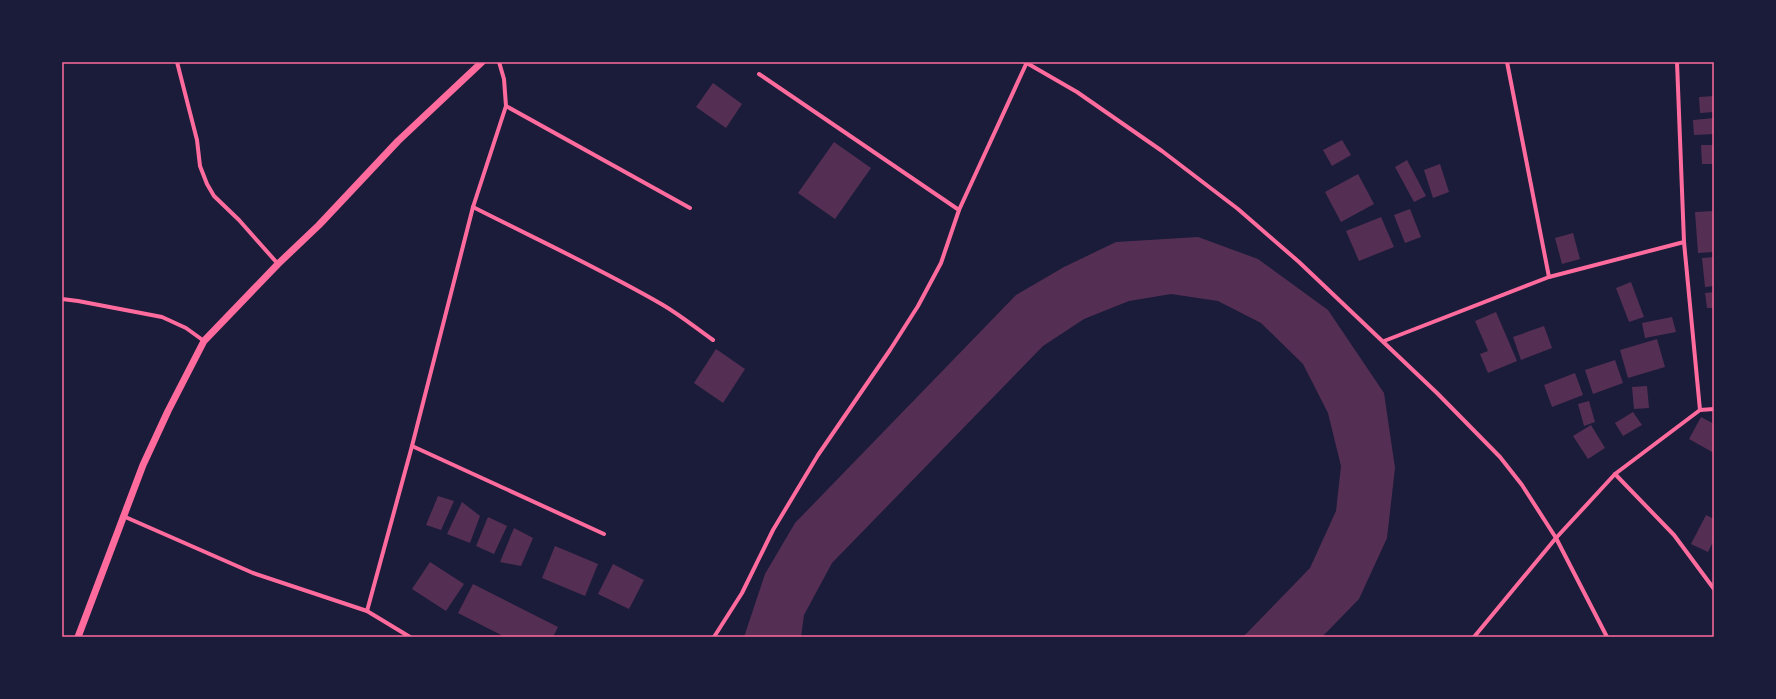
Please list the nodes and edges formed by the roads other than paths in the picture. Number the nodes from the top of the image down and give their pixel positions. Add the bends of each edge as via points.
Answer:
1 (177, 62) edge
2 (482, 62) edge
3 (499, 62) edge
4 (1026, 62) edge
5 (1507, 62) edge
6 (1677, 62) edge
7 (759, 74) dead end
8 (506, 106) junction
9 (473, 207) junction
10 (690, 208) dead end
11 (960, 210) junction
12 (1684, 242) junction
13 (278, 264) junction
14 (1549, 277) junction
15 (62, 299) edge
16 (713, 340) dead end
17 (204, 341) junction
18 (1384, 341) junction
19 (1714, 409) edge
20 (1700, 410) junction
21 (412, 446) junction
22 (1615, 474) junction
23 (123, 516) junction
24 (604, 534) dead end
25 (1556, 538) junction
26 (1714, 589) edge
27 (367, 611) junction
28 (78, 637) edge
29 (410, 637) edge
30 (714, 637) edge
31 (1474, 637) edge
32 (1607, 637) edge

1 - 13 street via 205,179 214,196
2 - 13 street via 398,141 319,225
3 - 8 street via 504,79
4 - 11 street
4 - 18 street via 1078,92 1238,209
5 - 14 street
6 - 12 street
7 - 11 street
8 - 9 street
8 - 10 street
9 - 16 street via 639,292
9 - 21 street
11 - 30 street via 941,263 918,306 818,455 773,530 742,593
12 - 14 street
12 - 20 street
13 - 17 street
14 - 18 street
15 - 17 street via 162,317 186,328
17 - 23 street via 143,465
18 - 25 street via 1500,457 1522,485
19 - 20 street
20 - 22 street
21 - 24 street
21 - 27 street
22 - 25 street
22 - 26 street via 1674,535
23 - 27 street via 253,573
23 - 28 street
25 - 31 street
25 - 32 street
27 - 29 street

